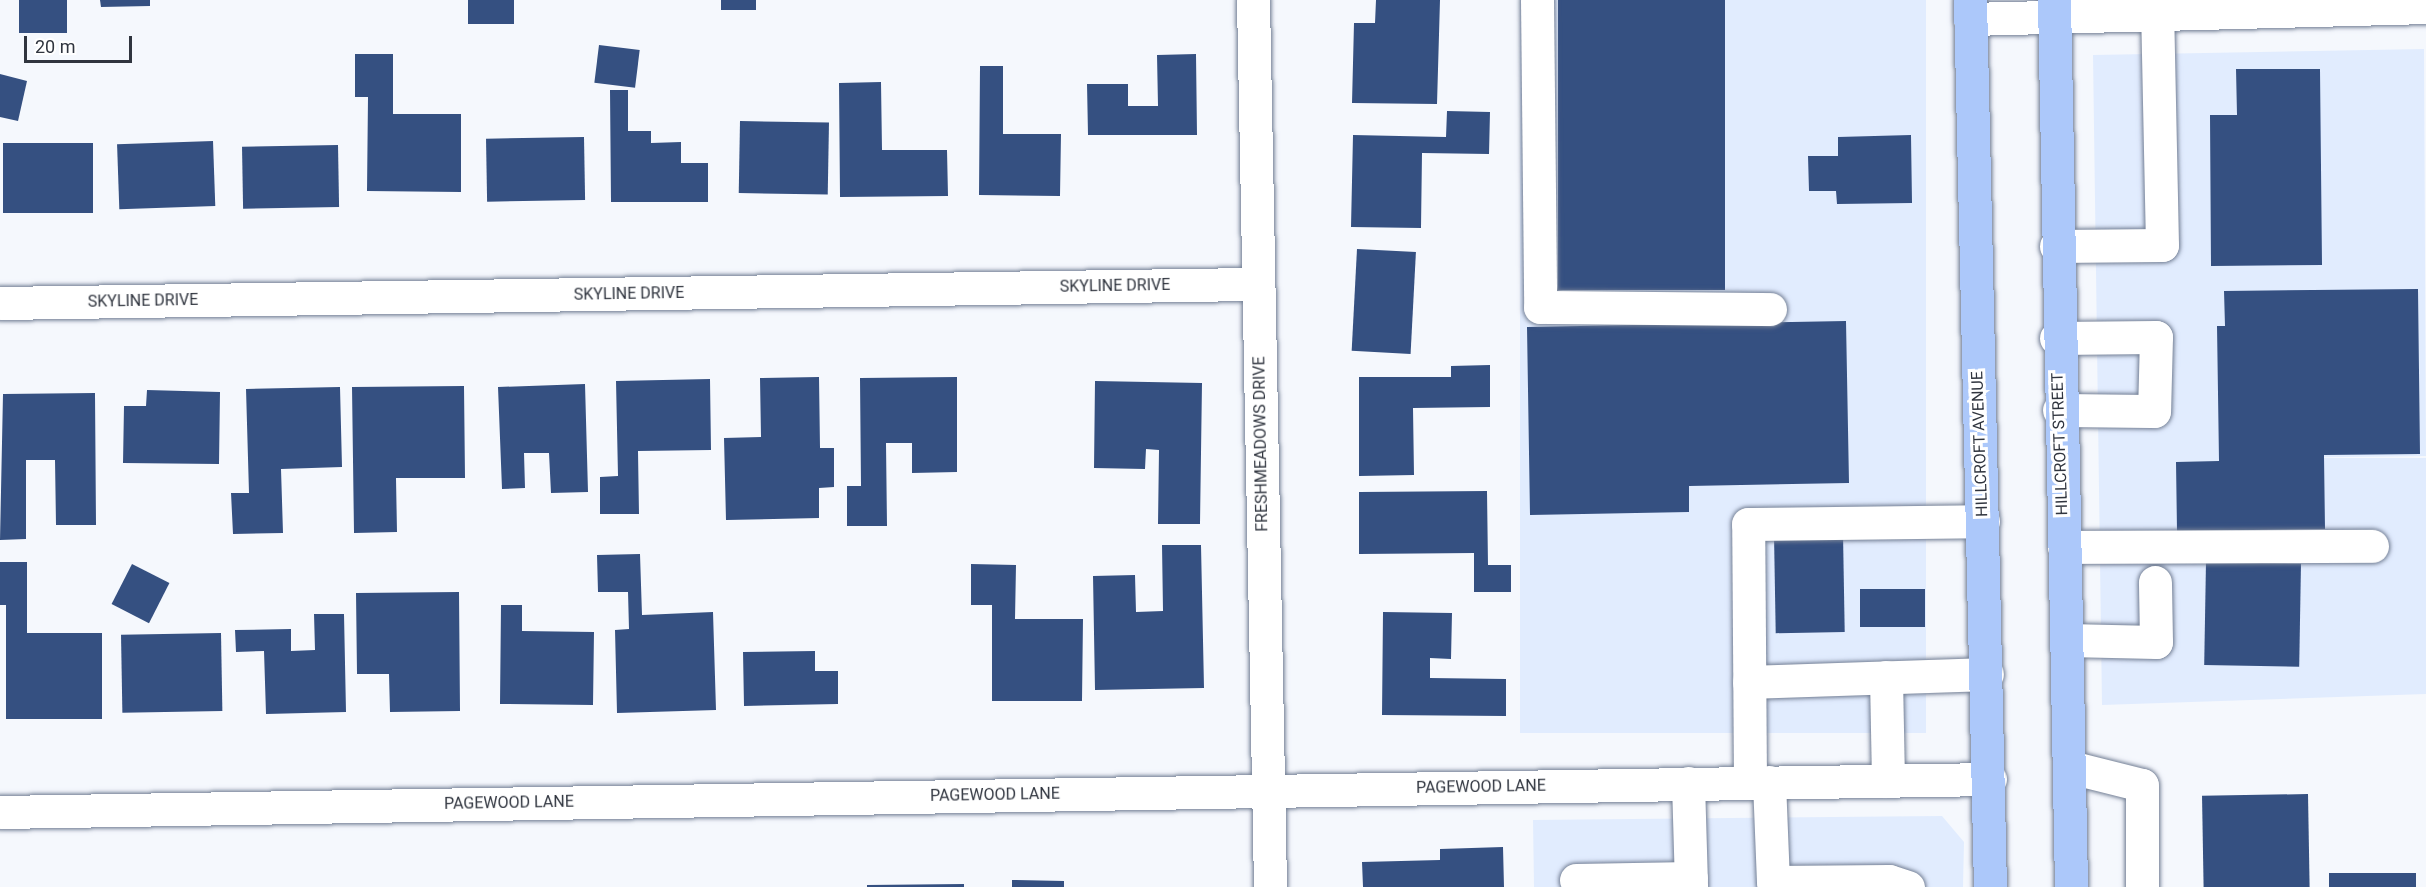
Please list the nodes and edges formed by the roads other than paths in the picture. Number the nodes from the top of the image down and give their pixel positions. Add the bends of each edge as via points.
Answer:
1 (1253, 0) edge
2 (1537, 0) edge
3 (2054, 7) edge
4 (2426, 7) edge
5 (1970, 10) edge
6 (2157, 13) junction
7 (2056, 246) junction
8 (1258, 284) junction
9 (0, 303) edge
10 (1770, 309) dead end
11 (2056, 338) junction
12 (2059, 410) junction
13 (1983, 521) junction
14 (2372, 546) dead end
15 (2064, 547) junction
16 (2155, 582) dead end
17 (2067, 640) junction
18 (1987, 674) junction
19 (1886, 677) junction
20 (1749, 682) junction
21 (2070, 767) junction
22 (1990, 779) junction
23 (1888, 781) junction
24 (1688, 783) junction
25 (1759, 783) junction
26 (1269, 790) junction
27 (0, 812) edge
28 (1576, 880) dead end
29 (1691, 883) edge
30 (1270, 887) edge
31 (1908, 887) edge
32 (1990, 887) edge
33 (2071, 887) edge
34 (2142, 887) edge

1 - 8 street, FRESHMEADOWS DRIVE
2 - 10 street via 1540,307
3 - 5 street
3 - 6 street
3 - 7 main road, HILLCROFT STREET
4 - 6 street
5 - 13 main road, HILLCROFT AVENUE
6 - 7 street via 2162,245
7 - 11 main road, HILLCROFT STREET
8 - 9 street, SKYLINE DRIVE
8 - 26 street, FRESHMEADOWS DRIVE
11 - 12 main road, HILLCROFT STREET
11 - 12 street via 2156,337 2154,411
12 - 15 main road, HILLCROFT STREET
13 - 18 main road, HILLCROFT AVENUE
13 - 20 street via 1748,524
14 - 15 street
15 - 17 main road, HILLCROFT STREET
16 - 17 street via 2156,642
17 - 21 main road, HILLCROFT STREET
18 - 19 street
18 - 22 main road, HILLCROFT AVENUE
19 - 20 street
19 - 23 street
20 - 25 street
21 - 33 main road, HILLCROFT STREET
21 - 34 street via 2142,785
22 - 23 street, PAGEWOOD LANE
22 - 32 main road, HILLCROFT AVENUE
23 - 25 street, PAGEWOOD LANE
24 - 25 street, PAGEWOOD LANE
24 - 26 street, PAGEWOOD LANE
24 - 29 street
25 - 31 street via 1773,882 1889,880
26 - 27 street, PAGEWOOD LANE
26 - 30 street, FRESHMEADOWS DRIVE
28 - 29 street

